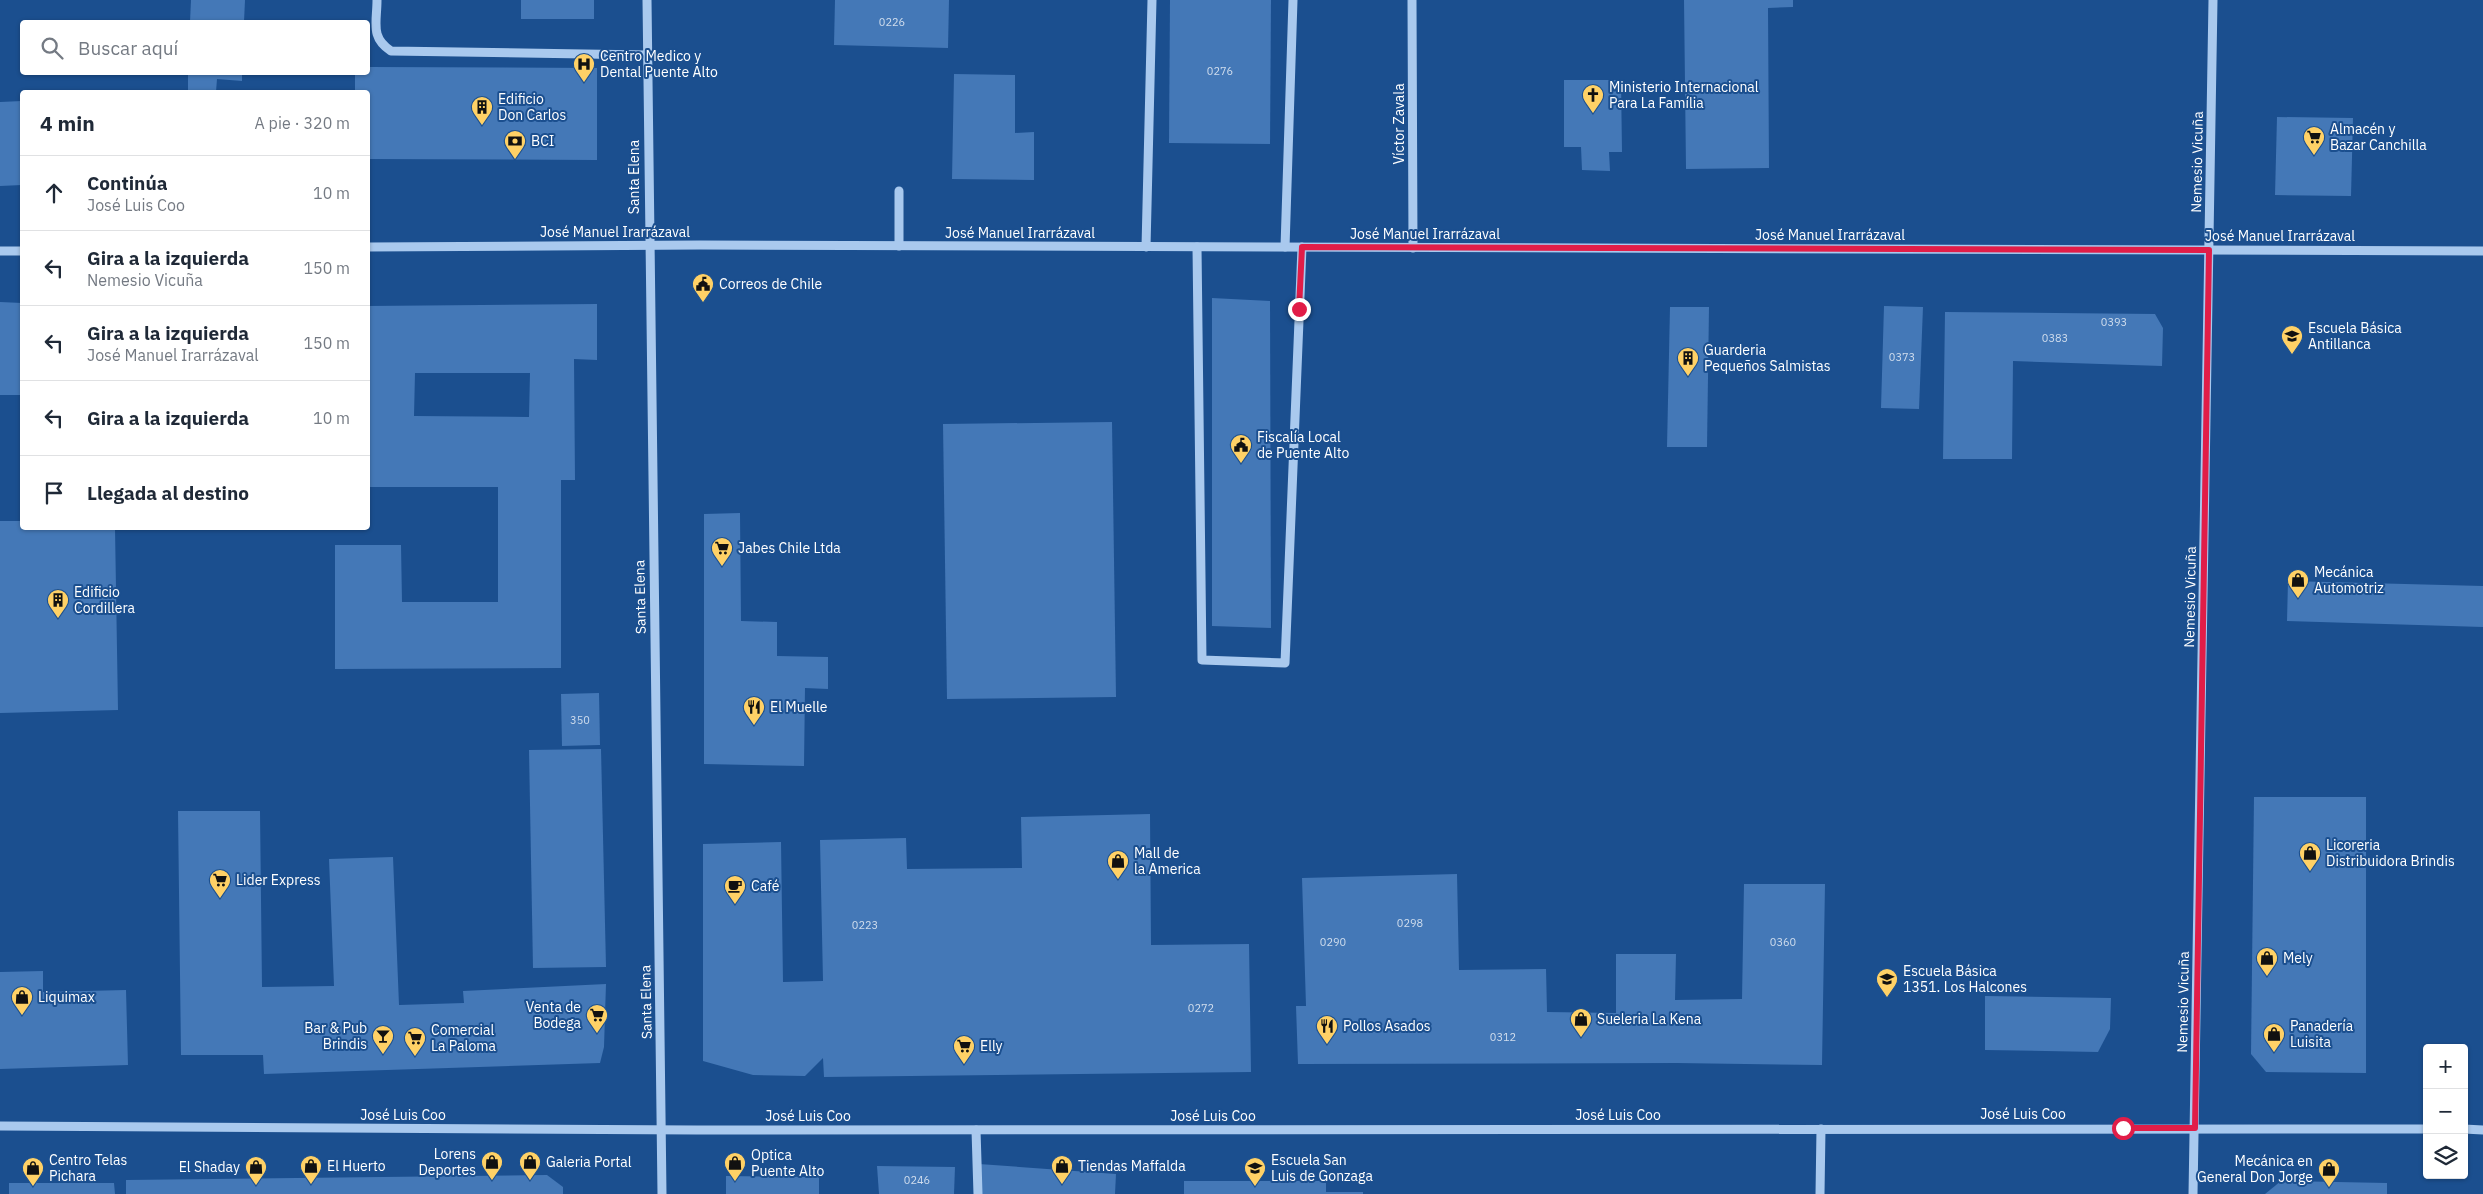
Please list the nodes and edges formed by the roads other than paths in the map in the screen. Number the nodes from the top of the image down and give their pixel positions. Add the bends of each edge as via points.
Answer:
1 (377, 0) edge
2 (647, 0) edge
3 (1152, 0) edge
4 (1293, 0) edge
5 (1412, 0) edge
6 (2214, 0) edge
7 (647, 55) junction
8 (899, 191) dead end
9 (649, 245) junction
10 (899, 246) junction
11 (1146, 247) junction
12 (1197, 247) junction
13 (1285, 247) junction
14 (1302, 247) junction
15 (370, 248) edge
16 (1413, 248) junction
17 (2209, 250) junction
18 (0, 251) edge
19 (20, 251) edge
20 (2483, 251) edge
21 (0, 1126) edge
22 (2195, 1128) junction
23 (1821, 1129) junction
24 (2423, 1129) edge
25 (662, 1130) junction
26 (976, 1130) junction
27 (2468, 1130) edge
28 (2483, 1130) edge
29 (662, 1194) edge
30 (978, 1194) edge
31 (1820, 1194) edge
32 (2193, 1194) edge

1 - 7 street via 376,38 391,51
2 - 7 street, Santa Elena
3 - 11 street
4 - 13 street
5 - 16 street, Víctor Zavala
6 - 17 street, Nemesio Vicuña
7 - 9 street, Santa Elena
8 - 10 street
9 - 10 street, José Manuel Irarrázaval
9 - 15 street, José Manuel Irarrázaval
9 - 25 street, Santa Elena
10 - 11 street, José Manuel Irarrázaval
11 - 12 street, José Manuel Irarrázaval
12 - 13 street, José Manuel Irarrázaval
12 - 14 street via 1202,660 1285,663
13 - 14 street, José Manuel Irarrázaval
14 - 16 street, José Manuel Irarrázaval
16 - 17 street, José Manuel Irarrázaval
17 - 20 street, José Manuel Irarrázaval
17 - 22 street, Nemesio Vicuña
18 - 19 street
21 - 25 street, José Luis Coo
22 - 23 street, José Luis Coo
22 - 24 street, José Luis Coo
22 - 32 street, Nemesio Vicuña
23 - 26 street, José Luis Coo
23 - 31 street
25 - 26 street, José Luis Coo
25 - 29 street, Santa Elena
26 - 30 street
27 - 28 street

